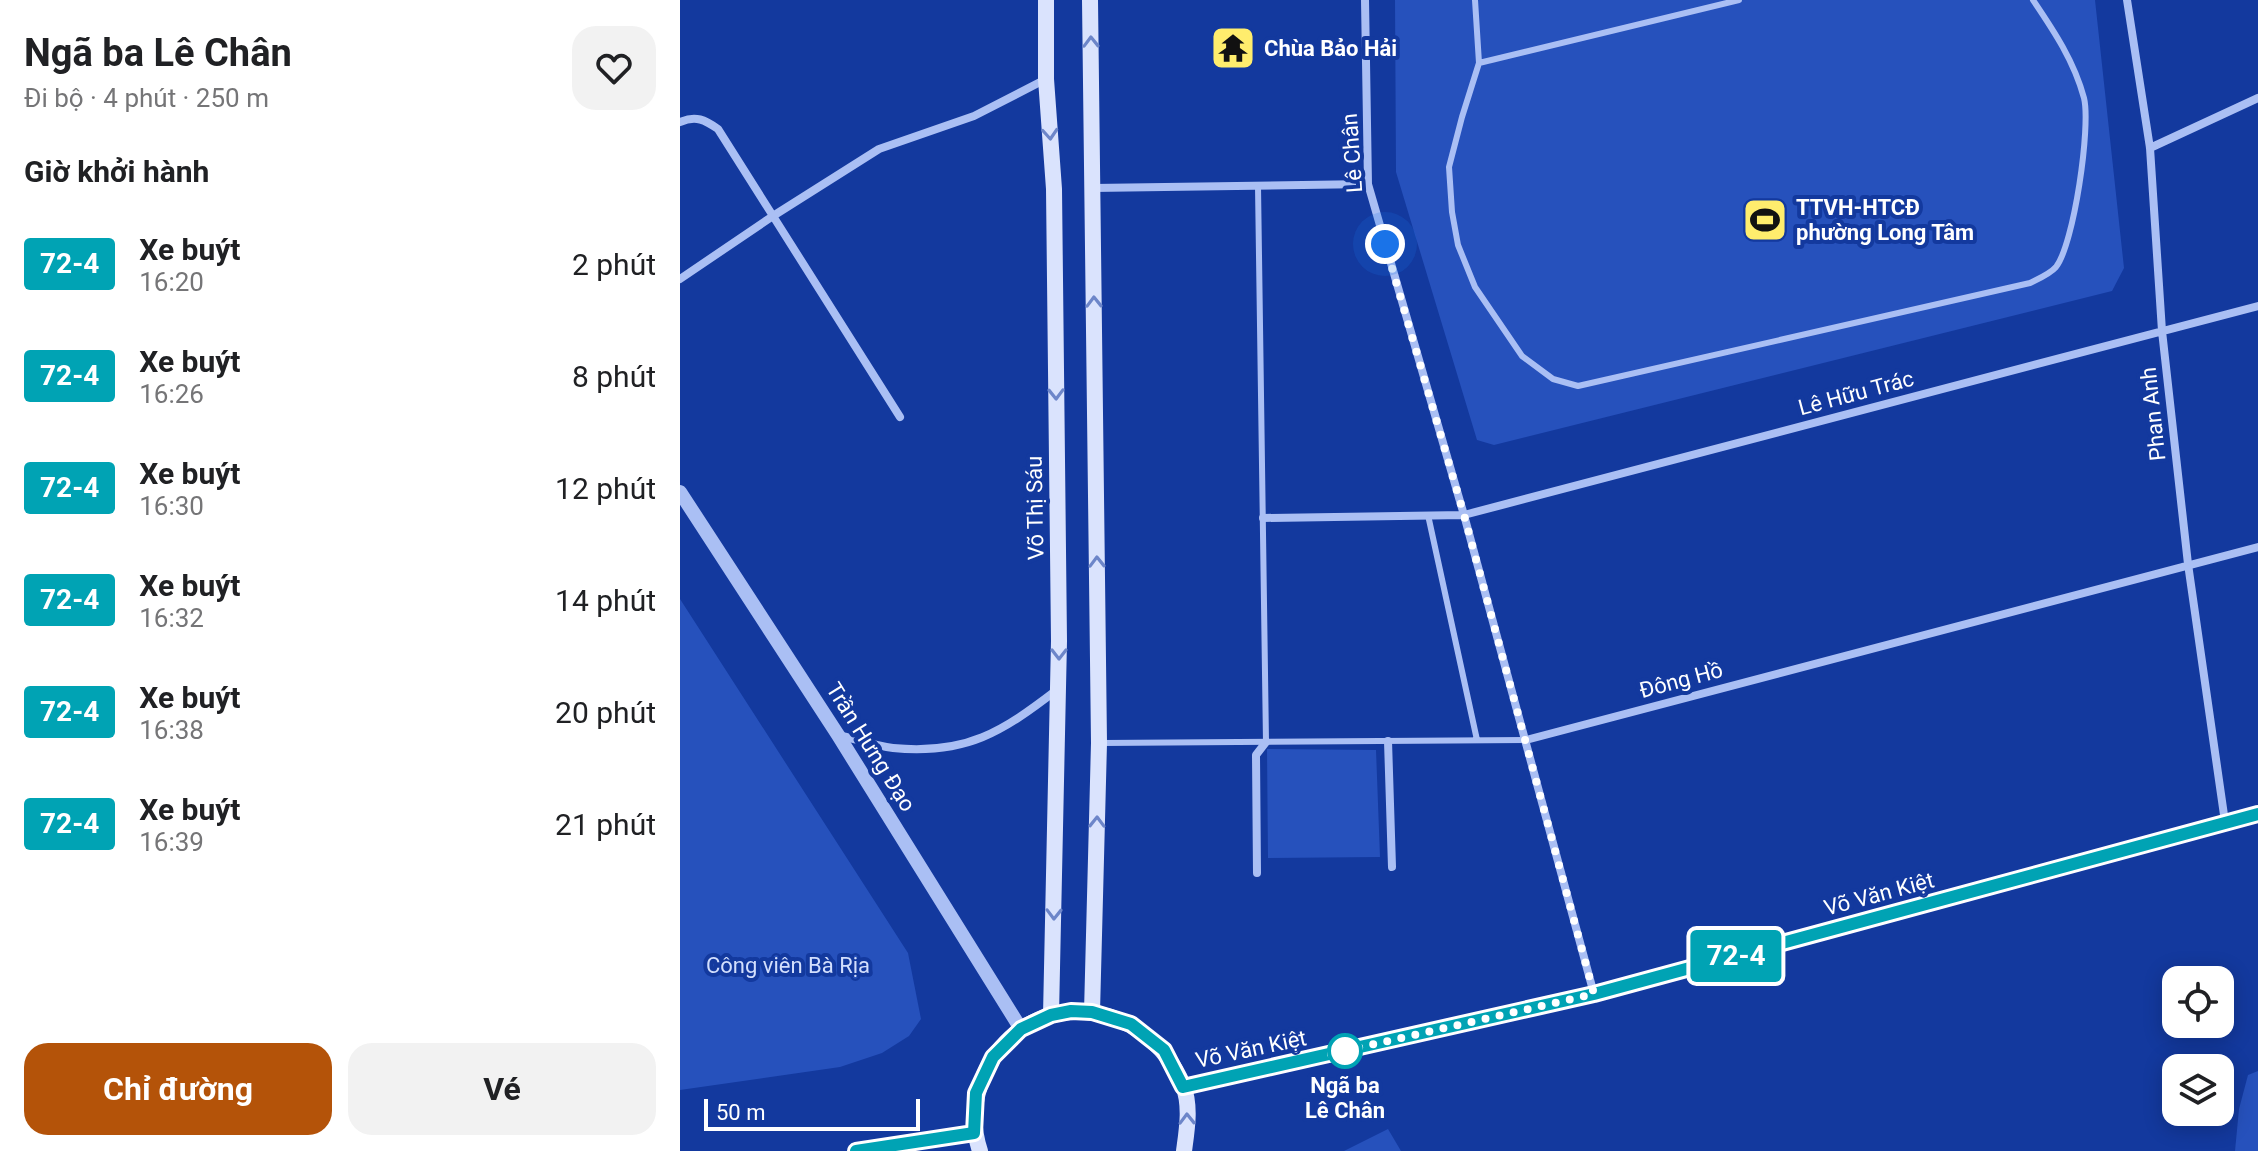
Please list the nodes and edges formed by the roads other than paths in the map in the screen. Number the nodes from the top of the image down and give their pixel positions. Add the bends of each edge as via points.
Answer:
1 (1046, 0) edge
2 (1090, 0) edge
3 (1365, 0) edge
4 (1475, 0) edge
5 (1739, 0) edge
6 (2033, 0) edge
7 (2127, 0) edge
8 (1479, 63) junction
9 (1046, 79) junction
10 (2258, 98) edge
11 (680, 122) edge
12 (2150, 148) junction
13 (1368, 184) junction
14 (1258, 186) junction
15 (1093, 188) junction
16 (773, 216) junction
17 (680, 279) edge
18 (2258, 306) edge
19 (2162, 331) junction
20 (900, 417) dead end
21 (680, 492) edge
22 (1428, 515) junction
23 (1464, 515) junction
24 (1263, 518) junction
25 (2258, 547) edge
26 (2188, 564) junction
27 (1059, 688) junction
28 (838, 735) junction
29 (1477, 740) junction
30 (1526, 740) junction
31 (1388, 741) junction
32 (1266, 742) junction
33 (1099, 743) junction
34 (2258, 814) edge
35 (2225, 822) junction
36 (1392, 867) dead end
37 (1257, 873) dead end
38 (1594, 994) junction
39 (1092, 1012) junction
40 (1051, 1015) junction
41 (1021, 1029) junction
42 (1183, 1087) junction
43 (974, 1133) junction
44 (856, 1151) edge
45 (980, 1151) edge
46 (1184, 1151) edge

1 - 9 main road, Võ Thị Sáu
15 -> 2 main road
3 - 13 street, Lê Chân
4 - 8 lane
5 - 8 lane
6 - 8 lane via 2063,44 2085,100 2077,199 2054,270 2030,283 1578,386 1553,379 1522,356 1475,287 1458,245 1449,167
7 - 12 street, Phan Anh
9 - 16 street via 974,116 879,149
9 -> 27 main road, Võ Thị Sáu via 1054,189
10 - 12 street
11 - 16 street via 705,119 718,129
12 - 19 street, Phan Anh
13 - 14 street
13 - 23 street, Lê Chân
14 - 15 street
14 - 24 lane
33 -> 15 main road
16 - 17 street
16 - 20 street
18 - 19 street, Lê Hữu Trác
19 - 23 street, Lê Hữu Trác
19 - 26 street, Phan Anh
21 - 28 street, Trần Hưng Đạo
22 - 23 street, Lê Hữu Trác
22 - 24 street, Lê Hữu Trác
22 - 29 lane
23 - 30 street, Lê Chân
24 - 32 lane
25 - 26 street, Đông Hồ
26 - 30 street, Đông Hồ
26 - 35 street, Phan Anh
27 - 28 street via 999,731 968,744 891,747
27 -> 40 main road, Võ Thị Sáu
28 - 41 street, Trần Hưng Đạo
29 - 30 lane, Đông Hồ
29 - 31 lane, Đông Hồ
30 - 38 street, Lê Chân
31 - 32 lane, Đông Hồ
31 - 36 street
32 - 33 lane, Đông Hồ
32 - 37 street via 1256,755
39 -> 33 main road
34 - 35 street, Võ Văn Kiệt
35 - 38 street, Võ Văn Kiệt
38 - 42 street, Võ Văn Kiệt
39 - 40 main road
39 - 42 main road via 1131,1024 1164,1050
40 - 41 main road
41 - 43 main road via 993,1057 981,1081
46 -> 42 main road via 1189,1120
43 - 44 street
43 - 45 main road

